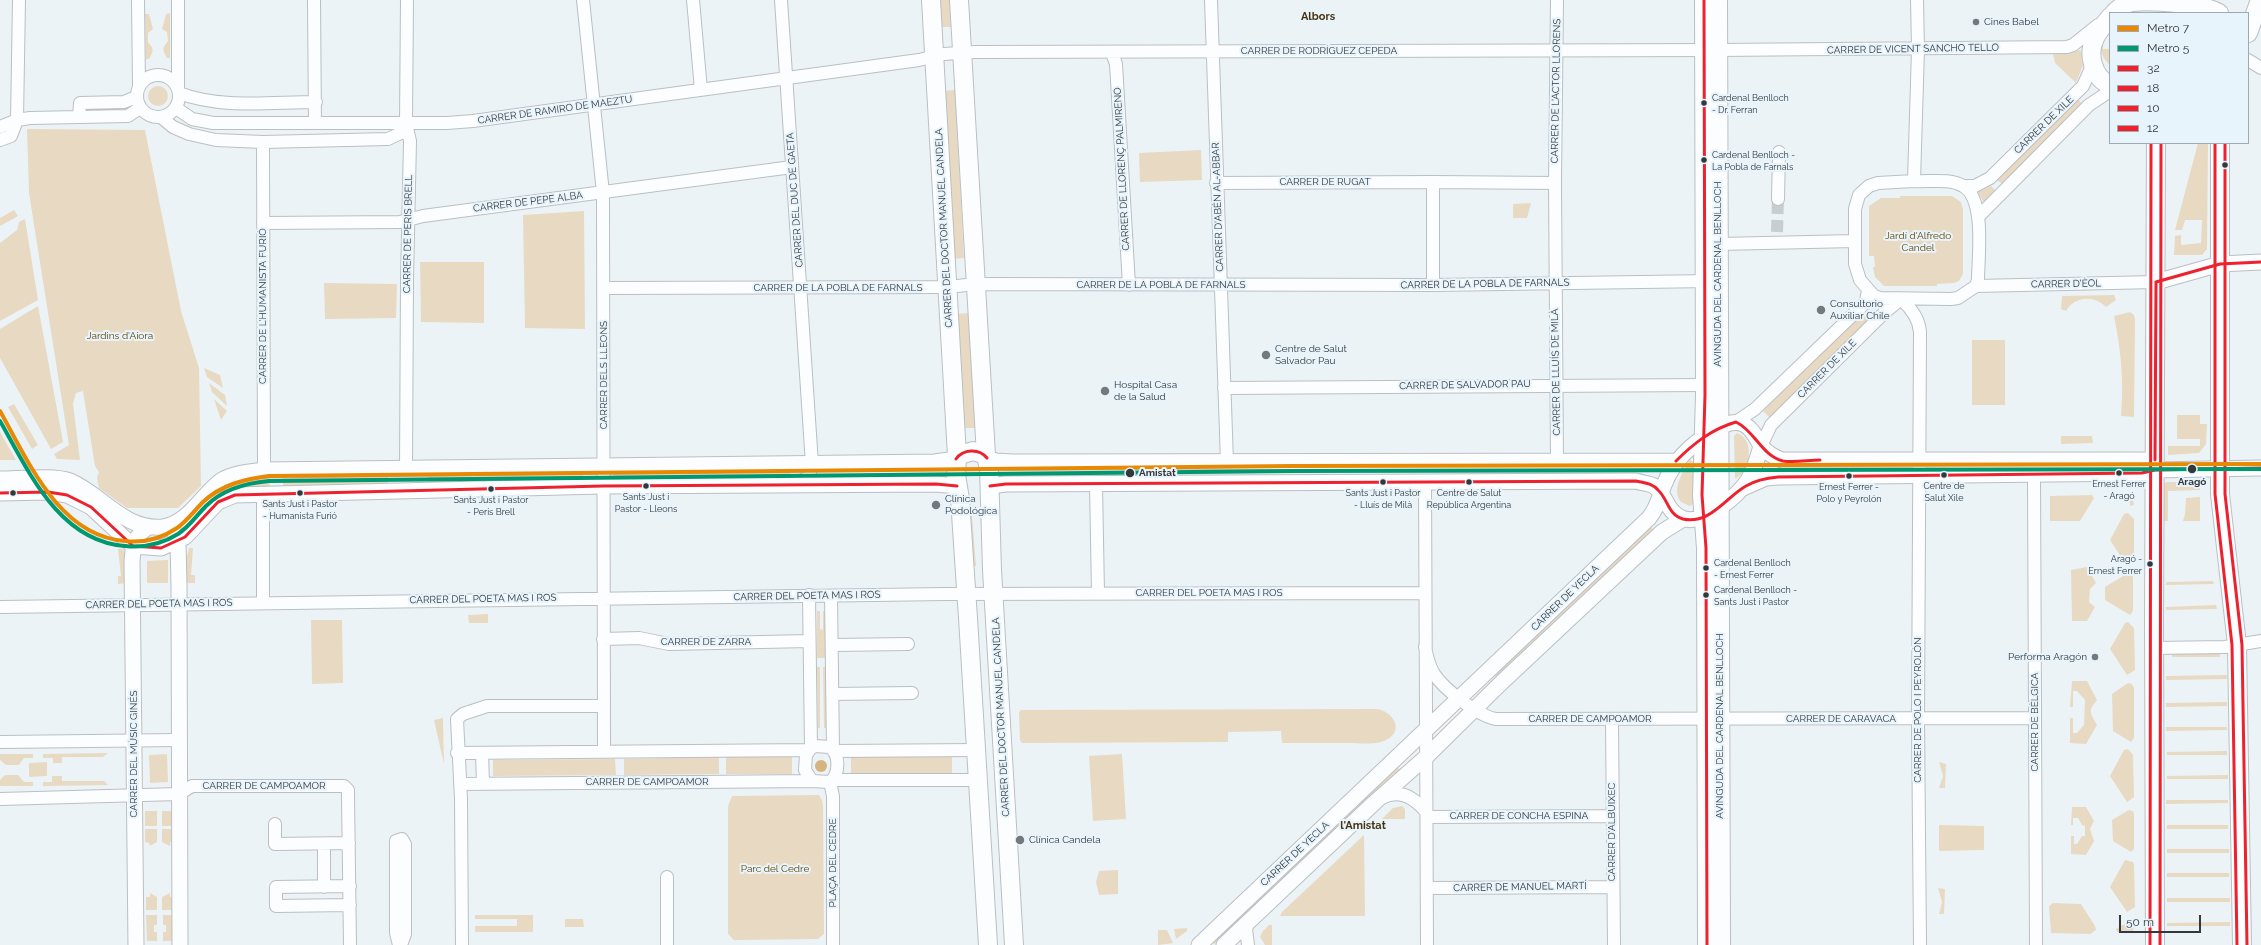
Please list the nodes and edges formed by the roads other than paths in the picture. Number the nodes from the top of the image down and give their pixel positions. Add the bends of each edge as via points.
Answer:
1 (19, 0) edge
2 (138, 0) edge
3 (178, 0) edge
4 (314, 0) edge
5 (407, 0) edge
6 (583, 0) edge
7 (693, 0) edge
8 (781, 0) edge
9 (931, 0) edge
10 (959, 0) edge
11 (1210, 0) edge
12 (1557, 0) edge
13 (1704, 0) edge
14 (1718, 0) edge
15 (1917, 0) edge
16 (2260, 0) edge
17 (2158, 5) edge
18 (2115, 12) edge
19 (2217, 12) edge
20 (2109, 16) edge
21 (2109, 18) edge
22 (2249, 31) edge
23 (1918, 49) junction
24 (1557, 50) junction
25 (1711, 50) junction
26 (1213, 51) junction
27 (1112, 52) junction
28 (962, 53) junction
29 (935, 57) junction
30 (2249, 61) edge
31 (2093, 64) junction
32 (2261, 68) edge
33 (787, 77) junction
34 (2109, 84) edge
35 (701, 90) junction
36 (179, 91) junction
37 (2109, 92) edge
38 (139, 97) junction
39 (316, 102) junction
40 (594, 105) junction
41 (176, 108) junction
42 (161, 117) junction
43 (17, 120) junction
44 (315, 123) junction
45 (0, 127) edge
46 (406, 127) junction
47 (0, 140) edge
48 (263, 142) junction
49 (2156, 144) edge
50 (2220, 144) edge
51 (1779, 152) dead end
52 (792, 167) junction
53 (1914, 181) junction
54 (1433, 182) junction
55 (1216, 183) junction
56 (1555, 183) junction
57 (1964, 186) junction
58 (603, 193) junction
59 (1778, 199) tunnel mouth
60 (1978, 217) junction
61 (409, 219) junction
62 (263, 223) junction
63 (1855, 241) junction
64 (1719, 244) junction
65 (2261, 262) edge
66 (2220, 264) junction
67 (1712, 281) junction
68 (2156, 282) junction
69 (1555, 283) junction
70 (976, 284) junction
71 (1129, 285) junction
72 (1433, 285) junction
73 (1220, 286) junction
74 (1976, 286) junction
75 (948, 287) junction
76 (604, 288) junction
77 (801, 288) junction
78 (1868, 290) junction
79 (1901, 299) junction
80 (1557, 384) junction
81 (1705, 385) junction
82 (1224, 388) junction
83 (1736, 422) junction
84 (1712, 432) junction
85 (1761, 446) junction
86 (987, 456) junction
87 (956, 458) junction
88 (1782, 460) junction
89 (1920, 460) junction
90 (1424, 461) junction
91 (1557, 461) junction
92 (1676, 461) junction
93 (1227, 462) junction
94 (812, 464) junction
95 (603, 465) junction
96 (2155, 465) junction
97 (2221, 468) junction
98 (2261, 468) edge
99 (406, 469) junction
100 (264, 470) junction
101 (2034, 475) junction
102 (1920, 476) junction
103 (1778, 477) junction
104 (0, 479) edge
105 (1425, 482) junction
106 (793, 484) junction
107 (1096, 485) junction
108 (603, 486) junction
109 (958, 488) junction
110 (990, 488) junction
111 (1741, 488) junction
112 (407, 490) junction
113 (0, 493) edge
114 (262, 493) junction
115 (1661, 493) junction
116 (1720, 508) junction
117 (1703, 517) junction
118 (1683, 519) junction
119 (156, 527) junction
120 (178, 542) junction
121 (133, 546) junction
122 (1425, 592) junction
123 (1098, 593) junction
124 (966, 594) junction
125 (993, 594) junction
126 (809, 595) junction
127 (831, 596) junction
128 (602, 598) junction
129 (263, 602) junction
130 (134, 604) junction
131 (179, 604) junction
132 (0, 607) edge
133 (603, 639) junction
134 (809, 641) junction
135 (2261, 641) edge
136 (908, 644) dead end
137 (832, 645) junction
138 (2237, 645) junction
139 (1425, 648) junction
140 (2154, 648) junction
141 (832, 694) junction
142 (912, 694) dead end
143 (1461, 698) junction
144 (603, 706) junction
145 (1476, 710) junction
146 (1918, 718) junction
147 (2035, 718) junction
148 (1713, 719) junction
149 (1612, 720) junction
150 (1426, 731) junction
151 (179, 740) junction
152 (134, 741) junction
153 (0, 742) edge
154 (809, 749) junction
155 (833, 750) junction
156 (977, 750) junction
157 (604, 751) junction
158 (457, 753) junction
159 (482, 753) junction
160 (1003, 753) junction
161 (1426, 757) junction
162 (1004, 779) junction
163 (978, 780) junction
164 (812, 781) junction
165 (831, 781) junction
166 (483, 783) junction
167 (460, 784) junction
168 (180, 794) junction
169 (135, 796) junction
170 (0, 799) edge
171 (1374, 803) junction
172 (1427, 815) junction
173 (1612, 816) junction
174 (275, 824) dead end
175 (324, 844) junction
176 (349, 844) junction
177 (667, 877) dead end
178 (350, 886) junction
179 (1612, 886) junction
180 (324, 887) junction
181 (1427, 888) junction
182 (350, 906) junction
183 (1248, 921) junction
184 (136, 945) edge
185 (180, 945) edge
186 (350, 945) edge
187 (400, 945) edge
188 (462, 945) edge
189 (668, 945) edge
190 (833, 945) edge
191 (988, 945) edge
192 (1014, 945) edge
193 (1199, 945) edge
194 (1224, 945) edge
195 (1248, 945) edge
196 (1427, 945) edge
197 (1614, 945) edge
198 (1707, 945) edge
199 (1721, 945) edge
200 (1920, 945) edge
201 (2036, 945) edge
202 (2156, 945) edge
203 (2242, 945) edge

1 - 43 street
2 - 38 street
3 - 36 street
4 - 39 street
5 - 46 street, CARRER DE PERIS BRELL
6 - 40 street, CARRER DELS LLEONS
7 - 35 street
8 - 33 street, CARRER DEL DUC DE GAETA
9 - 29 main road, CARRER DEL DOCTOR MANUEL CANDELA
10 - 28 main road
11 - 26 street, CARRER D'ABÉN AL-ABBAR
12 - 24 street, CARRER DE L'ACTOR LLORENS
13 - 25 main road, AVINGUDA DEL CARDENAL BENLLOCH
14 - 25 main road, AVINGUDA DEL CARDENAL BENLLOCH
15 - 23 street
16 - 22 main road
17 - 18 main road via 2133,2
17 - 19 main road via 2203,6
20 - 23 street, CARRER DE VICENT SANCHO TELLO via 2078,42 2067,47
21 - 31 main road via 2094,39
23 - 25 street, CARRER DE VICENT SANCHO TELLO
23 - 53 street
24 - 25 street, CARRER DE RODRÍGUEZ CEPEDA
24 - 26 street, CARRER DE RODRÍGUEZ CEPEDA
24 - 56 street, CARRER DE L'ACTOR LLORENS
25 - 64 main road, AVINGUDA DEL CARDENAL BENLLOCH
25 - 67 main road, AVINGUDA DEL CARDENAL BENLLOCH
26 - 27 street, CARRER DE RODRÍGUEZ CEPEDA
26 - 55 street, CARRER D'ABÉN AL-ABBAR
27 - 28 street, CARRER DE RODRÍGUEZ CEPEDA
27 - 71 street, CARRER DE LLORENÇ PALMIRENO via 1116,64
28 - 29 street, CARRER DE RODRÍGUEZ CEPEDA
28 - 70 main road
29 - 33 street, CARRER DE RAMIRO DE MAEZTU
29 - 75 main road, CARRER DEL DOCTOR MANUEL CANDELA
30 - 32 street
31 - 34 main road via 2101,78
31 - 57 street, CARRER DE XILE via 2083,86 1990,178 1975,186
33 - 35 street, CARRER DE RAMIRO DE MAEZTU
33 - 52 street, CARRER DEL DUC DE GAETA
35 - 40 street, CARRER DE RAMIRO DE MAEZTU
36 - 38 street via 171,79 160,74 148,77
36 - 39 street via 198,100
36 - 41 street
37 - 60 street, CARRER DE XILE via 2089,105
38 - 42 street via 149,116
38 - 43 street via 128,116
39 - 44 street
40 - 46 street, CARRER DE RAMIRO DE MAEZTU
40 - 58 street, CARRER DELS LLEONS
41 - 42 street
41 - 44 street, CARRER DE RAMIRO DE MAEZTU via 192,119 205,122
42 - 48 street, CARRER DE RAMIRO DE MAEZTU via 173,127 194,136 216,140
43 - 45 street
43 - 47 street via 11,136
44 - 46 street, CARRER DE RAMIRO DE MAEZTU
46 - 48 street, CARRER DE RAMIRO DE MAEZTU via 388,139
46 - 61 street, CARRER DE PERIS BRELL via 410,141
48 - 62 street, CARRER DE L'HUMANISTA FURIÓ
49 - 68 main road
50 - 66 main road
51 - 59 street
52 - 58 street, CARRER DE PEPE ALBA
52 - 77 street, CARRER DEL DUC DE GAETA
53 - 57 street via 1949,182
53 - 63 street via 1878,183 1864,189 1857,200
54 - 55 street, CARRER DE RUGAT
54 - 56 street, CARRER DE RUGAT
54 - 72 street
55 - 73 street, CARRER D'ABÉN AL-ABBAR
56 - 69 street, CARRER DE L'ACTOR LLORENS
57 - 60 street via 1975,201
58 - 61 street, CARRER DE PEPE ALBA
58 - 76 street, CARRER DELS LLEONS
60 - 74 street
61 - 62 street, CARRER DE PEPE ALBA via 400,222
61 - 99 street, CARRER DE PERIS BRELL
62 - 100 street, CARRER DE L'HUMANISTA FURIÓ
63 - 64 street via 1777,238
63 - 78 street via 1856,275
64 - 67 main road, AVINGUDA DEL CARDENAL BENLLOCH
65 - 66 street
66 - 68 street
66 - 97 main road
67 - 69 street, CARRER DE LA POBLA DE FARNALS
67 - 81 main road, AVINGUDA DEL CARDENAL BENLLOCH
67 - 84 main road, AVINGUDA DEL CARDENAL BENLLOCH
68 - 74 street, CARRER D'ÈOL
68 - 96 main road
69 - 72 street, CARRER DE LA POBLA DE FARNALS
69 - 80 street, CARRER DE LLUÍS DE MILÀ
70 - 71 street, CARRER DE LA POBLA DE FARNALS
70 - 75 street, CARRER DE LA POBLA DE FARNALS
70 - 86 main road
71 - 73 street, CARRER DE LA POBLA DE FARNALS
72 - 73 street, CARRER DE LA POBLA DE FARNALS
73 - 82 street, CARRER D'ABÉN AL-ABBAR
74 - 79 street via 1958,298
75 - 77 street, CARRER DE LA POBLA DE FARNALS
75 - 87 main road, CARRER DEL DOCTOR MANUEL CANDELA
76 - 77 street, CARRER DE LA POBLA DE FARNALS
76 - 95 street, CARRER DELS LLEONS
77 - 94 street, CARRER DEL DUC DE GAETA
78 - 79 street via 1880,298
78 - 83 street, CARRER DE XILE via 1862,306 1755,409
79 - 85 street, CARRER DE XILE via 1876,320 1771,425
79 - 89 street, CARRER DE POLO I PEYROLÓN via 1910,308 1920,326
80 - 81 street, CARRER DE SALVADOR PAU
80 - 82 street, CARRER DE SALVADOR PAU
80 - 91 street, CARRER DE LLUÍS DE MILÀ
81 - 84 main road, AVINGUDA DEL CARDENAL BENLLOCH
82 - 93 street, CARRER D'ABÉN AL-ABBAR
83 - 84 street
83 - 85 street via 1751,430
84 - 92 street
84 - 116 main road, AVINGUDA DEL CARDENAL BENLLOCH
84 - 117 main road, AVINGUDA DEL CARDENAL BENLLOCH
85 - 88 street via 1772,456
85 - 111 street via 1752,472
86 - 87 main road via 972,451
86 - 93 street via 996,461 1012,462
86 - 110 main road
87 - 94 street via 941,462
87 - 109 main road
88 - 89 street
88 - 103 street via 1769,461 1765,468 1768,475
89 - 96 street
89 - 102 street, CARRER DE POLO I PEYROLÓN
90 - 91 street
90 - 93 street
90 - 105 street
91 - 92 street
92 - 115 street
94 - 95 street
94 - 106 street via 809,477
95 - 99 street
95 - 108 street, CARRER DELS LLEONS
96 - 97 street
96 - 101 street via 2142,473
96 - 140 main road
97 - 98 street
97 - 138 main road via 2221,502
99 - 100 street
99 - 112 street
100 - 119 street via 246,472 223,480 184,518
101 - 102 street
101 - 147 street, CARRER DE BÈLGICA
102 - 103 street
102 - 146 street, CARRER DE POLO I PEYROLÓN
103 - 111 street via 1766,478
104 - 119 street via 68,480 136,524
105 - 107 street
105 - 115 street via 1636,481 1654,486
105 - 122 street
106 - 108 street
106 - 109 street via 947,484
107 - 110 street via 1006,484
107 - 123 street
108 - 112 street
108 - 128 street, CARRER DELS LLEONS
109 - 110 main road via 973,494
109 - 124 main road
110 - 125 main road, CARRER DEL DOCTOR MANUEL CANDELA
111 - 116 street
112 - 114 street
113 - 121 street via 48,492 67,495 91,507
114 - 120 street via 235,495 218,502
114 - 129 street
115 - 118 street via 1666,505
115 - 143 street, CARRER DE YECLA via 1659,504 1649,518
116 - 117 street
116 - 148 main road, AVINGUDA DEL CARDENAL BENLLOCH
117 - 118 street
117 - 148 main road, AVINGUDA DEL CARDENAL BENLLOCH
118 - 145 street, CARRER DE YECLA via 1662,532 1501,683
119 - 120 street via 175,534
119 - 121 street via 137,535
120 - 121 street via 161,548
120 - 131 street
121 - 130 street, CARRER DEL MÚSIC GINÉS
122 - 123 street, CARRER DEL POETA MAS I ROS
122 - 139 street
123 - 125 street, CARRER DEL POETA MAS I ROS
124 - 125 street, CARRER DEL POETA MAS I ROS
124 - 127 street, CARRER DEL POETA MAS I ROS
124 - 156 main road
125 - 160 main road, CARRER DEL DOCTOR MANUEL CANDELA
126 - 127 street, CARRER DEL POETA MAS I ROS
126 - 128 street, CARRER DEL POETA MAS I ROS
126 - 134 street
127 - 137 street
128 - 129 street, CARRER DEL POETA MAS I ROS
128 - 133 street, CARRER DELS LLEONS
129 - 131 street, CARRER DEL POETA MAS I ROS
130 - 131 street, CARRER DEL POETA MAS I ROS
130 - 132 street, CARRER DEL POETA MAS I ROS
130 - 152 street, CARRER DEL MÚSIC GINÉS
131 - 151 street
133 - 134 street, CARRER DE ZARRA via 639,638 669,644
133 - 144 street, CARRER DELS LLEONS
134 - 154 street
135 - 138 street
136 - 137 street
137 - 141 street
138 - 140 street
138 - 203 main road
139 - 143 street via 1434,673
139 - 150 street
140 - 202 main road
141 - 142 street
141 - 155 street
143 - 145 street
143 - 150 street, CARRER DE YECLA
144 - 157 street, CARRER DELS LLEONS
144 - 158 street via 483,707 457,719
145 - 149 street, CARRER DE CAMPOAMOR via 1496,719
145 - 161 street, CARRER DE YECLA
146 - 147 street, CARRER DE CARAVACA
146 - 148 street, CARRER DE CARAVACA
146 - 200 street, CARRER DE POLO I PEYROLÓN
147 - 201 street, CARRER DE BÈLGICA
148 - 149 street, CARRER DE CAMPOAMOR
148 - 198 main road, AVINGUDA DEL CARDENAL BENLLOCH
148 - 199 main road, AVINGUDA DEL CARDENAL BENLLOCH
149 - 173 street, CARRER D'ALBUIXEC
150 - 161 street
150 - 193 street, CARRER DE YECLA
151 - 152 street
151 - 168 street
152 - 153 street
152 - 169 street, CARRER DEL MÚSIC GINÉS
154 - 155 street via 823,746
154 - 157 street
154 - 164 street via 805,770
155 - 156 street
155 - 165 street via 836,771
156 - 160 main road via 996,747
156 - 163 main road
157 - 159 street
158 - 159 street
158 - 167 street
159 - 166 street
160 - 162 main road, CARRER DEL DOCTOR MANUEL CANDELA
161 - 171 street, CARRER DE YECLA
161 - 172 street
162 - 163 main road via 988,783
162 - 192 main road, CARRER DEL DOCTOR MANUEL CANDELA
163 - 165 street
163 - 191 main road
164 - 165 street
164 - 166 street, CARRER DE CAMPOAMOR
165 - 190 street, PLAÇA DEL CEDRE
166 - 167 street, CARRER DE CAMPOAMOR
167 - 188 street
168 - 169 street
168 - 176 street, CARRER DE CAMPOAMOR via 192,786 344,786 348,790
168 - 185 street
169 - 170 street
169 - 184 street, CARRER DEL MÚSIC GINÉS
171 - 172 street via 1393,794 1401,794 1414,800
171 - 183 street, CARRER DE YECLA
172 - 173 street, CARRER DE CONCHA ESPINA
172 - 181 street
173 - 179 street, CARRER D'ALBUIXEC
174 - 175 street via 275,844
175 - 176 street
175 - 180 street
176 - 178 street
177 - 189 street
178 - 180 street
178 - 182 street
179 - 181 street, CARRER DE MANUEL MARTÍ
179 - 197 street, CARRER D'ALBUIXEC
180 - 182 street via 276,887 276,906
181 - 196 street
182 - 186 street
183 - 194 street, CARRER DE YECLA
183 - 195 street
187 - 187 street via 396,934 396,841 402,839 405,844 404,934

